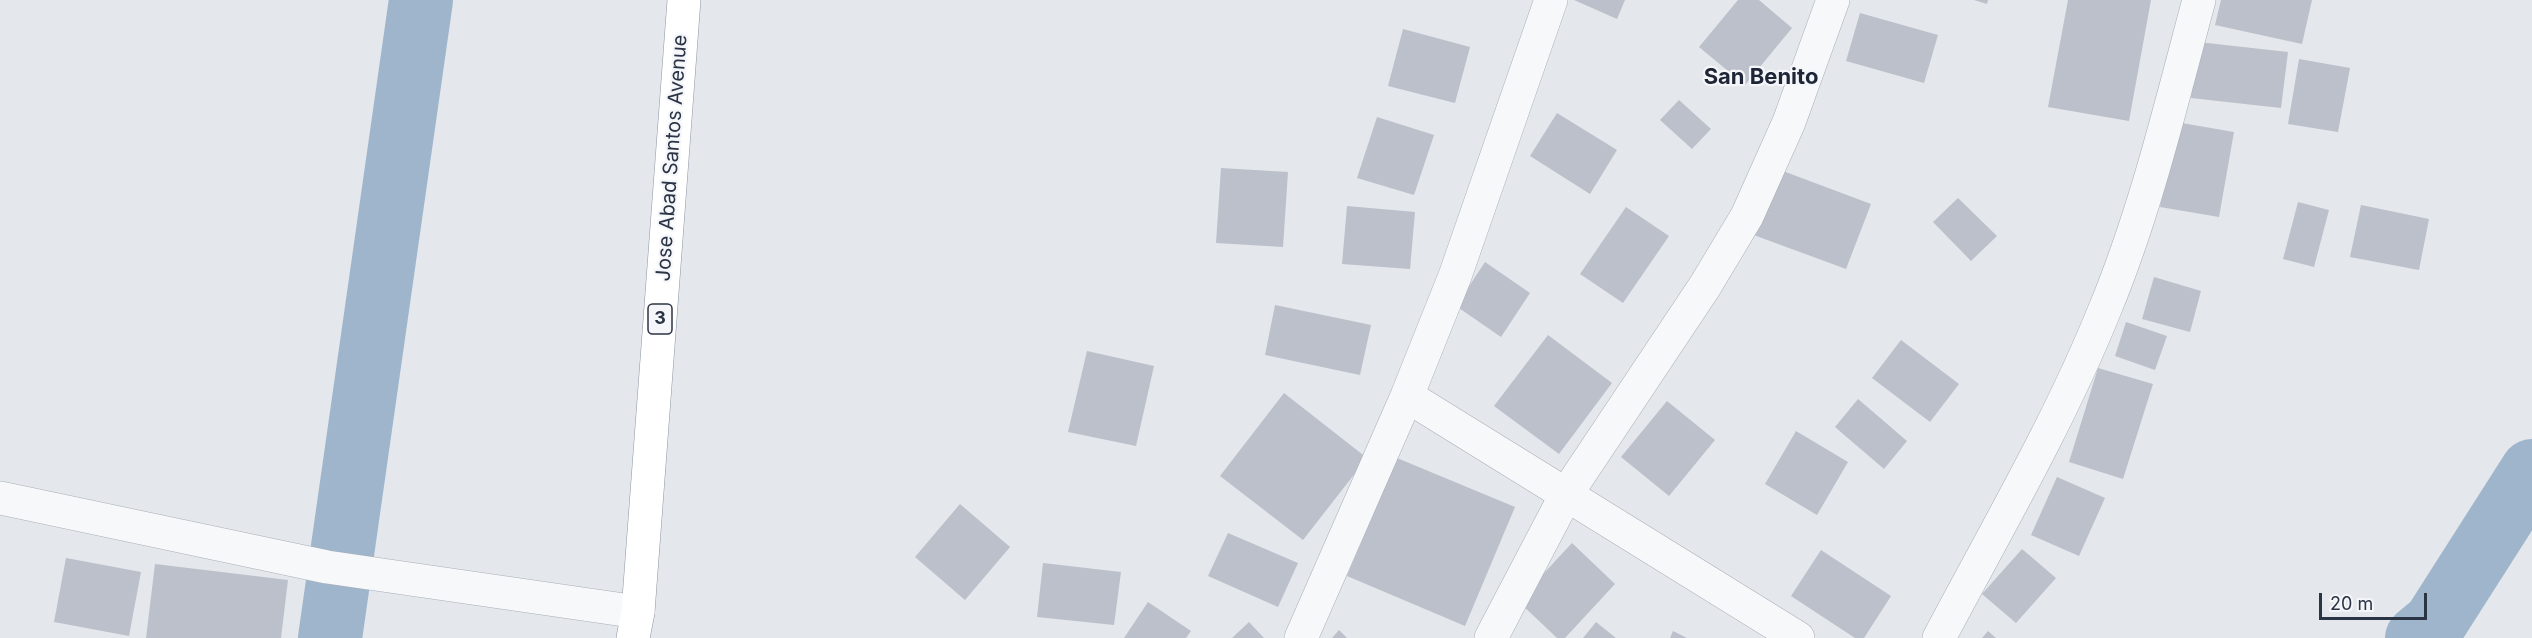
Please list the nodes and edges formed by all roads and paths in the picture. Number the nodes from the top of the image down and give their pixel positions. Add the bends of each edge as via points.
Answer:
1 (684, 0) edge
2 (1551, 0) edge
3 (1833, 0) edge
4 (2199, 0) edge
5 (1407, 396) junction
6 (1567, 493) junction
7 (0, 498) edge
8 (636, 625) edge
9 (1301, 638) edge
10 (1491, 638) edge
11 (1798, 638) edge
12 (1939, 638) edge

1 - 8 highway, Jose Abad Santos Avenue / 3
2 - 5 street via 1455,276
3 - 6 street via 1790,122 1748,216
4 - 12 street via 2152,172 2106,308 2060,410
5 - 6 street
5 - 9 street
6 - 10 street
6 - 11 street
7 - 8 street via 327,567

